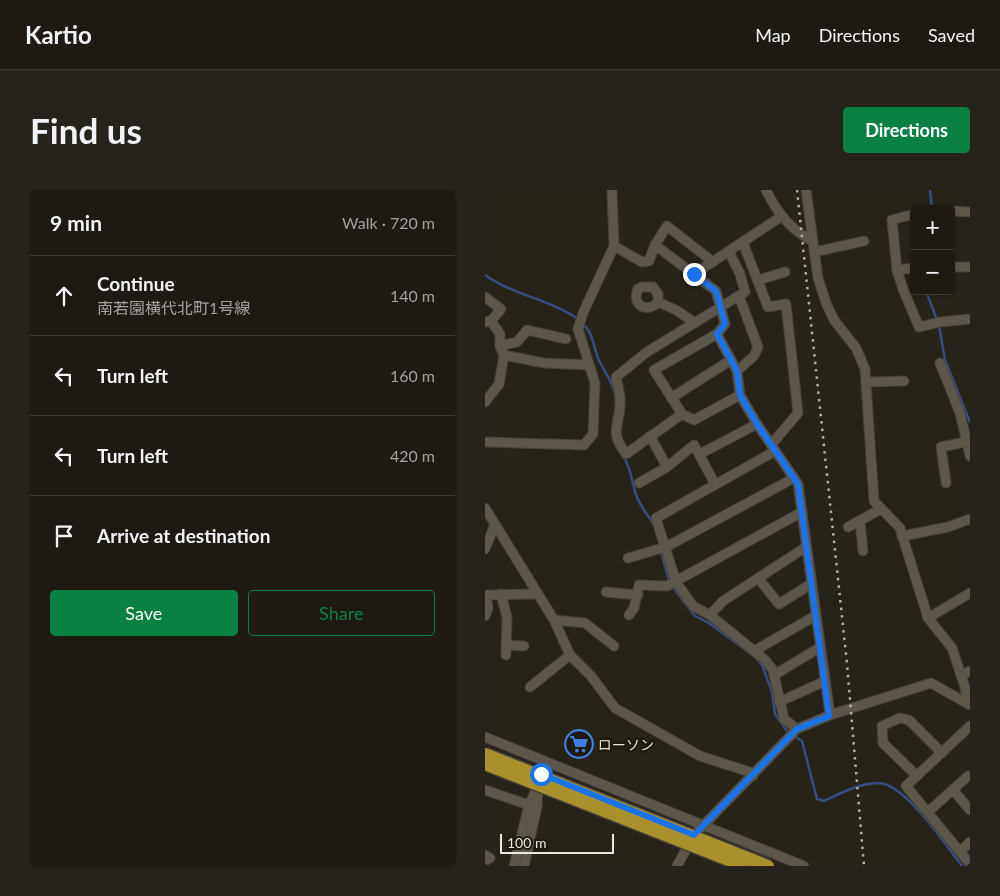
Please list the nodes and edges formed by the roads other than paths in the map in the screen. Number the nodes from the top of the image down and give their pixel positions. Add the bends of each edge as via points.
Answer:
1 (612, 190) edge
2 (766, 190) edge
3 (806, 190) edge
4 (955, 211) edge
5 (970, 212) edge
6 (910, 215) edge
7 (782, 216) junction
8 (863, 240) dead end
9 (812, 241) junction
10 (743, 243) junction
11 (655, 245) junction
12 (614, 246) junction
13 (729, 252) junction
14 (814, 252) junction
15 (713, 262) junction
16 (955, 267) edge
17 (970, 267) edge
18 (910, 268) edge
19 (897, 270) junction
20 (785, 272) dead end
21 (694, 274) junction
22 (758, 280) junction
23 (739, 296) junction
24 (485, 297) edge
25 (658, 302) dead end
26 (720, 308) junction
27 (970, 319) edge
28 (488, 321) edge
29 (695, 323) junction
30 (717, 334) junction
31 (566, 339) dead end
32 (502, 351) junction
33 (731, 360) junction
34 (940, 363) dead end
35 (589, 365) junction
36 (737, 371) junction
37 (905, 381) dead end
38 (866, 382) junction
39 (740, 395) junction
40 (671, 398) junction
41 (485, 402) edge
42 (681, 414) junction
43 (757, 424) junction
44 (650, 436) junction
45 (485, 442) edge
46 (968, 442) edge
47 (773, 448) junction
48 (700, 454) junction
49 (970, 456) edge
50 (667, 467) junction
51 (794, 478) junction
52 (946, 482) dead end
53 (639, 483) dead end
54 (715, 484) junction
55 (485, 508) edge
56 (881, 510) junction
57 (802, 512) junction
58 (970, 519) edge
59 (860, 522) junction
60 (495, 524) junction
61 (848, 527) dead end
62 (903, 536) junction
63 (806, 547) junction
64 (662, 548) junction
65 (485, 549) edge
66 (863, 552) dead end
67 (628, 558) dead end
68 (758, 578) junction
69 (672, 584) junction
70 (811, 584) junction
71 (486, 592) edge
72 (606, 592) dead end
73 (501, 594) junction
74 (537, 594) junction
75 (970, 594) edge
76 (638, 595) junction
77 (629, 615) dead end
78 (710, 615) junction
79 (485, 616) edge
80 (815, 616) junction
81 (929, 618) junction
82 (554, 620) junction
83 (506, 645) junction
84 (524, 646) dead end
85 (614, 646) dead end
86 (819, 648) junction
87 (754, 651) junction
88 (506, 655) dead end
89 (570, 655) junction
90 (970, 671) edge
91 (774, 675) junction
92 (961, 676) junction
93 (825, 682) junction
94 (530, 686) dead end
95 (779, 702) junction
96 (969, 704) edge
97 (829, 716) junction
98 (970, 726) edge
99 (797, 729) junction
100 (485, 737) edge
101 (942, 752) junction
102 (485, 753) edge
103 (485, 765) edge
104 (541, 774) junction
105 (753, 776) junction
106 (917, 776) junction
107 (968, 776) dead end
108 (538, 788) junction
109 (485, 790) edge
110 (953, 790) junction
111 (529, 805) junction
112 (970, 810) edge
113 (928, 812) junction
114 (703, 826) junction
115 (694, 835) junction
116 (970, 842) edge
117 (687, 847) junction
118 (961, 852) junction
119 (485, 855) edge
120 (485, 861) edge
121 (970, 864) edge
122 (514, 866) edge
123 (523, 866) edge
124 (677, 866) edge
125 (736, 866) edge
126 (744, 866) edge
127 (768, 866) edge
128 (776, 866) edge
129 (804, 866) edge

1 - 12 street
2 - 7 street
3 - 9 street
4 - 5 street
6 - 19 street via 891,220
7 - 9 street via 798,234
7 - 10 street
8 - 14 street
9 - 14 street
10 - 13 street
10 - 22 street
11 - 12 street via 649,261 642,262
11 - 15 street via 667,226
11 - 21 street
12 - 35 street via 577,330
13 - 15 street
13 - 23 street via 745,292
14 - 38 street via 826,303 834,320 857,348
15 - 21 street
16 - 17 street
18 - 19 street
19 - 27 street via 919,327
20 - 22 street
21 - 26 street via 716,291
22 - 47 street via 768,307 786,304 798,413
23 - 26 street
23 - 36 street via 758,347
24 - 28 street via 501,309
25 - 29 street
26 - 29 street
26 - 30 street via 725,324
28 - 32 street via 500,334
29 - 44 street via 647,352 616,377 621,403 616,425 617,442 626,454
30 - 33 street
30 - 40 street via 654,370
31 - 32 street via 527,330 517,342
32 - 35 street via 544,362
32 - 41 street via 499,384
33 - 36 street
33 - 40 street
34 - 46 street
35 - 45 street via 595,382 593,434 584,445
36 - 39 street
37 - 38 street
38 - 56 street via 871,477 874,500
39 - 42 street via 694,420
39 - 43 street
40 - 42 street
42 - 44 street
43 - 47 street
43 - 48 street
44 - 50 street
46 - 49 street
46 - 52 street via 941,447
47 - 51 street
47 - 54 street
48 - 50 street via 693,445
48 - 54 street
50 - 53 street
51 - 57 street via 798,484
51 - 64 street
54 - 64 street via 656,518
55 - 60 street
56 - 59 street
56 - 62 street via 900,528
57 - 63 street
57 - 69 street
58 - 62 street
59 - 61 street
59 - 66 street
60 - 65 street
60 - 74 street
62 - 81 street
63 - 68 street
63 - 70 street
64 - 67 street
64 - 69 street
68 - 70 street via 779,604
68 - 78 street via 723,601
69 - 76 street via 639,585
69 - 78 street via 693,606
70 - 80 street
71 - 73 street
71 - 79 street via 489,608
72 - 76 street
73 - 74 street
73 - 83 street via 507,617
74 - 82 street
75 - 81 street
76 - 77 street
78 - 87 street
80 - 86 street
80 - 87 street
81 - 92 street via 952,648
82 - 85 street via 585,623
82 - 89 street
83 - 84 street
83 - 88 street
86 - 91 street
86 - 93 street
87 - 91 street via 765,660
89 - 94 street
89 - 105 street via 615,708 700,756 750,772
90 - 92 street
91 - 95 street
92 - 96 street
93 - 95 street
93 - 97 street
95 - 99 street via 784,719
96 - 97 street via 931,683
97 - 99 street
98 - 101 street
99 - 105 street
100 - 114 street
101 - 106 street
101 - 106 street via 909,720 899,718 882,726 883,743
102 - 104 street
102 - 127 highway, bridge
103 - 108 street
103 - 126 highway, bridge
104 - 108 street
104 - 115 street
105 - 114 street
106 - 113 street via 906,786
107 - 110 street
108 - 111 street
108 - 117 street
108 - 123 street via 537,807
109 - 111 street
110 - 112 street
110 - 113 street
111 - 122 street
113 - 118 street
114 - 115 street
114 - 129 street
115 - 117 street
115 - 128 street
116 - 118 street
117 - 124 street
117 - 125 street
118 - 121 street
119 - 120 street via 490,858

